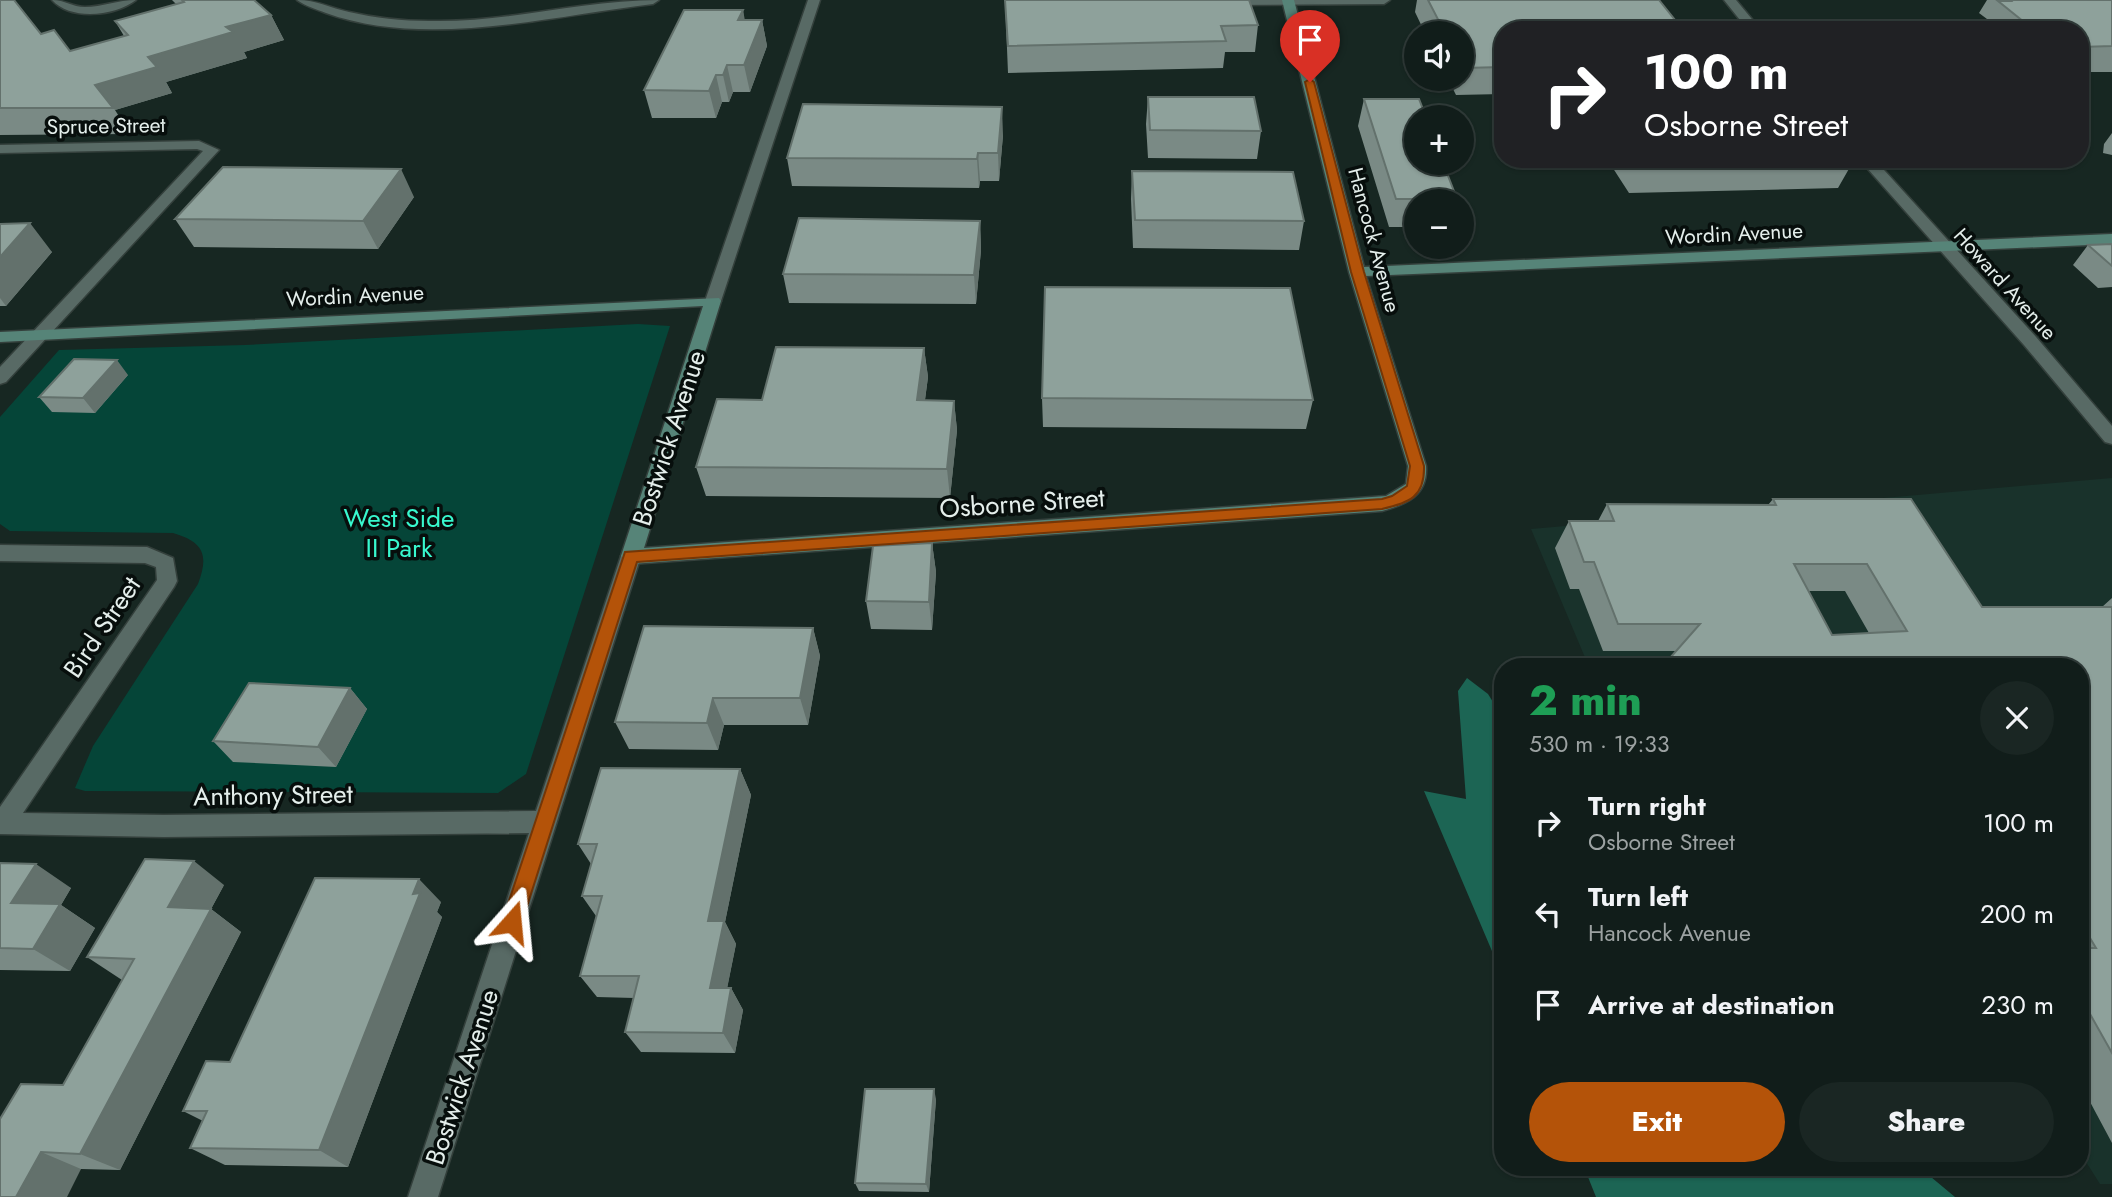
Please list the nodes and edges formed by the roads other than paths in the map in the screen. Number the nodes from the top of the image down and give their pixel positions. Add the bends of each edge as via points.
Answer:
1 (58, 0) edge
2 (130, 0) edge
3 (303, 0) edge
4 (653, 0) edge
5 (814, 0) edge
6 (1288, 0) edge
7 (1384, 0) edge
8 (1730, 0) edge
9 (1214, 1) edge
10 (1748, 21) edge
11 (0, 149) edge
12 (1874, 168) edge
13 (2112, 239) edge
14 (1942, 246) junction
15 (1357, 272) junction
16 (713, 301) junction
17 (41, 335) junction
18 (0, 337) edge
19 (0, 378) edge
20 (2112, 438) edge
21 (1413, 490) joint
22 (0, 553) edge
23 (631, 556) junction
24 (544, 822) junction
25 (2, 824) edge
26 (423, 1197) edge

1 - 2 street via 73,11
3 - 4 street via 354,16 432,24 487,22
5 - 16 street, Bostwick Avenue
6 - 7 street
6 - 9 street
6 - 15 street, Hancock Avenue
8 - 10 street
11 - 17 street, Spruce Street via 198,145 212,150
12 - 14 street, Howard Avenue
13 - 14 street, Wordin Avenue
14 - 15 street, Wordin Avenue
14 - 20 street, Howard Avenue
15 - 21 street, Hancock Avenue via 1417,466
16 - 17 street, Wordin Avenue
16 - 23 street, Bostwick Avenue
17 - 18 street, Wordin Avenue
17 - 19 street
21 - 23 street, Osborne Street via 1382,504
22 - 25 street, Bird Street via 147,555 166,563 167,581
23 - 24 street, Bostwick Avenue
24 - 25 street, Anthony Street
24 - 26 street, Bostwick Avenue

